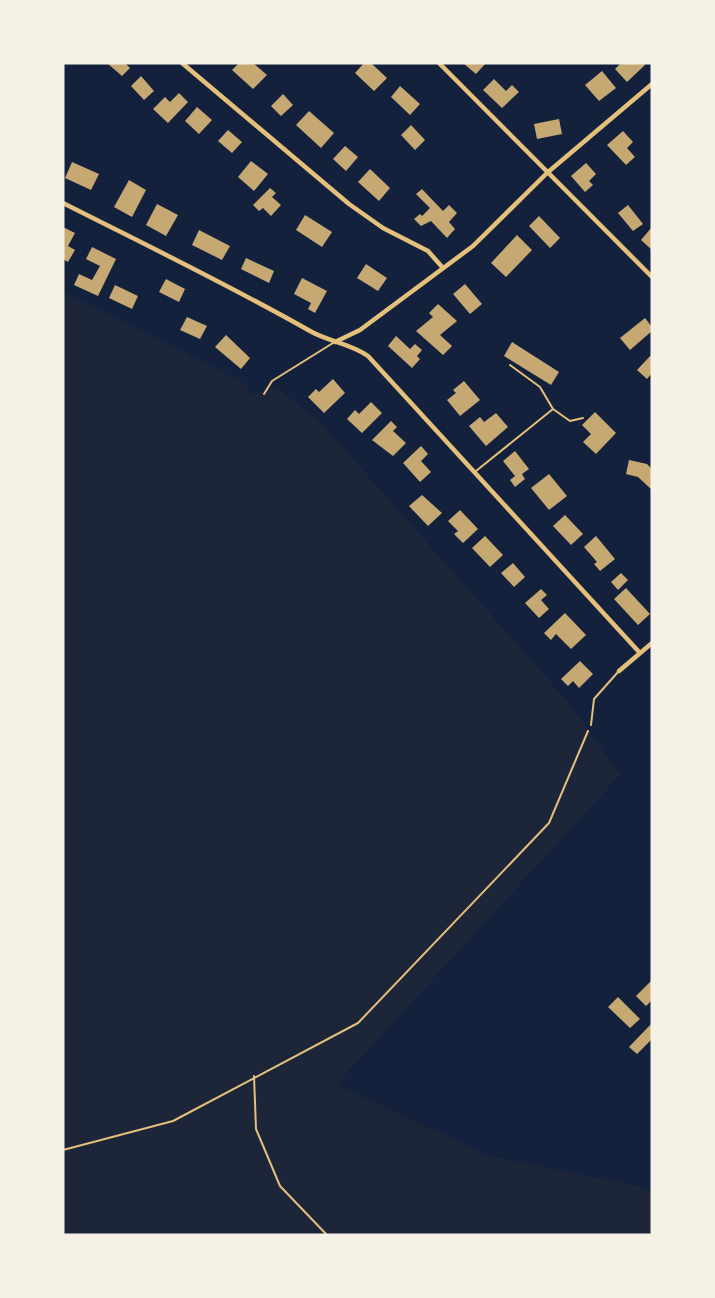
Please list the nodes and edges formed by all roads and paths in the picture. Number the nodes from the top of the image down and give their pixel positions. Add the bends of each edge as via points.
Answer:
1 (182, 63) edge
2 (439, 63) edge
3 (652, 84) edge
4 (547, 173) junction
5 (63, 203) edge
6 (443, 268) junction
7 (652, 277) edge
8 (335, 342) junction
9 (510, 365) dead end
10 (264, 394) dead end
11 (553, 409) junction
12 (583, 418) dead end
13 (476, 472) junction
14 (652, 643) edge
15 (640, 653) junction
16 (619, 671) joint
17 (591, 725) joint
18 (254, 1077) junction
19 (63, 1150) edge
20 (327, 1235) edge

1 - 6 street via 349,204 383,228 428,251
2 - 4 street
3 - 4 street
4 - 6 street via 473,246
4 - 7 street
5 - 8 street
6 - 8 street via 360,330
8 - 10 lane via 272,381
8 - 13 street via 356,347 368,356
9 - 11 lane via 540,387
11 - 12 lane via 570,421
11 - 13 lane
13 - 15 street
14 - 15 street
15 - 16 street
16 - 17 lane via 594,699
17 - 18 path via 549,823 366,1015 358,1023
18 - 19 path via 173,1121
18 - 20 path via 256,1129 280,1186

